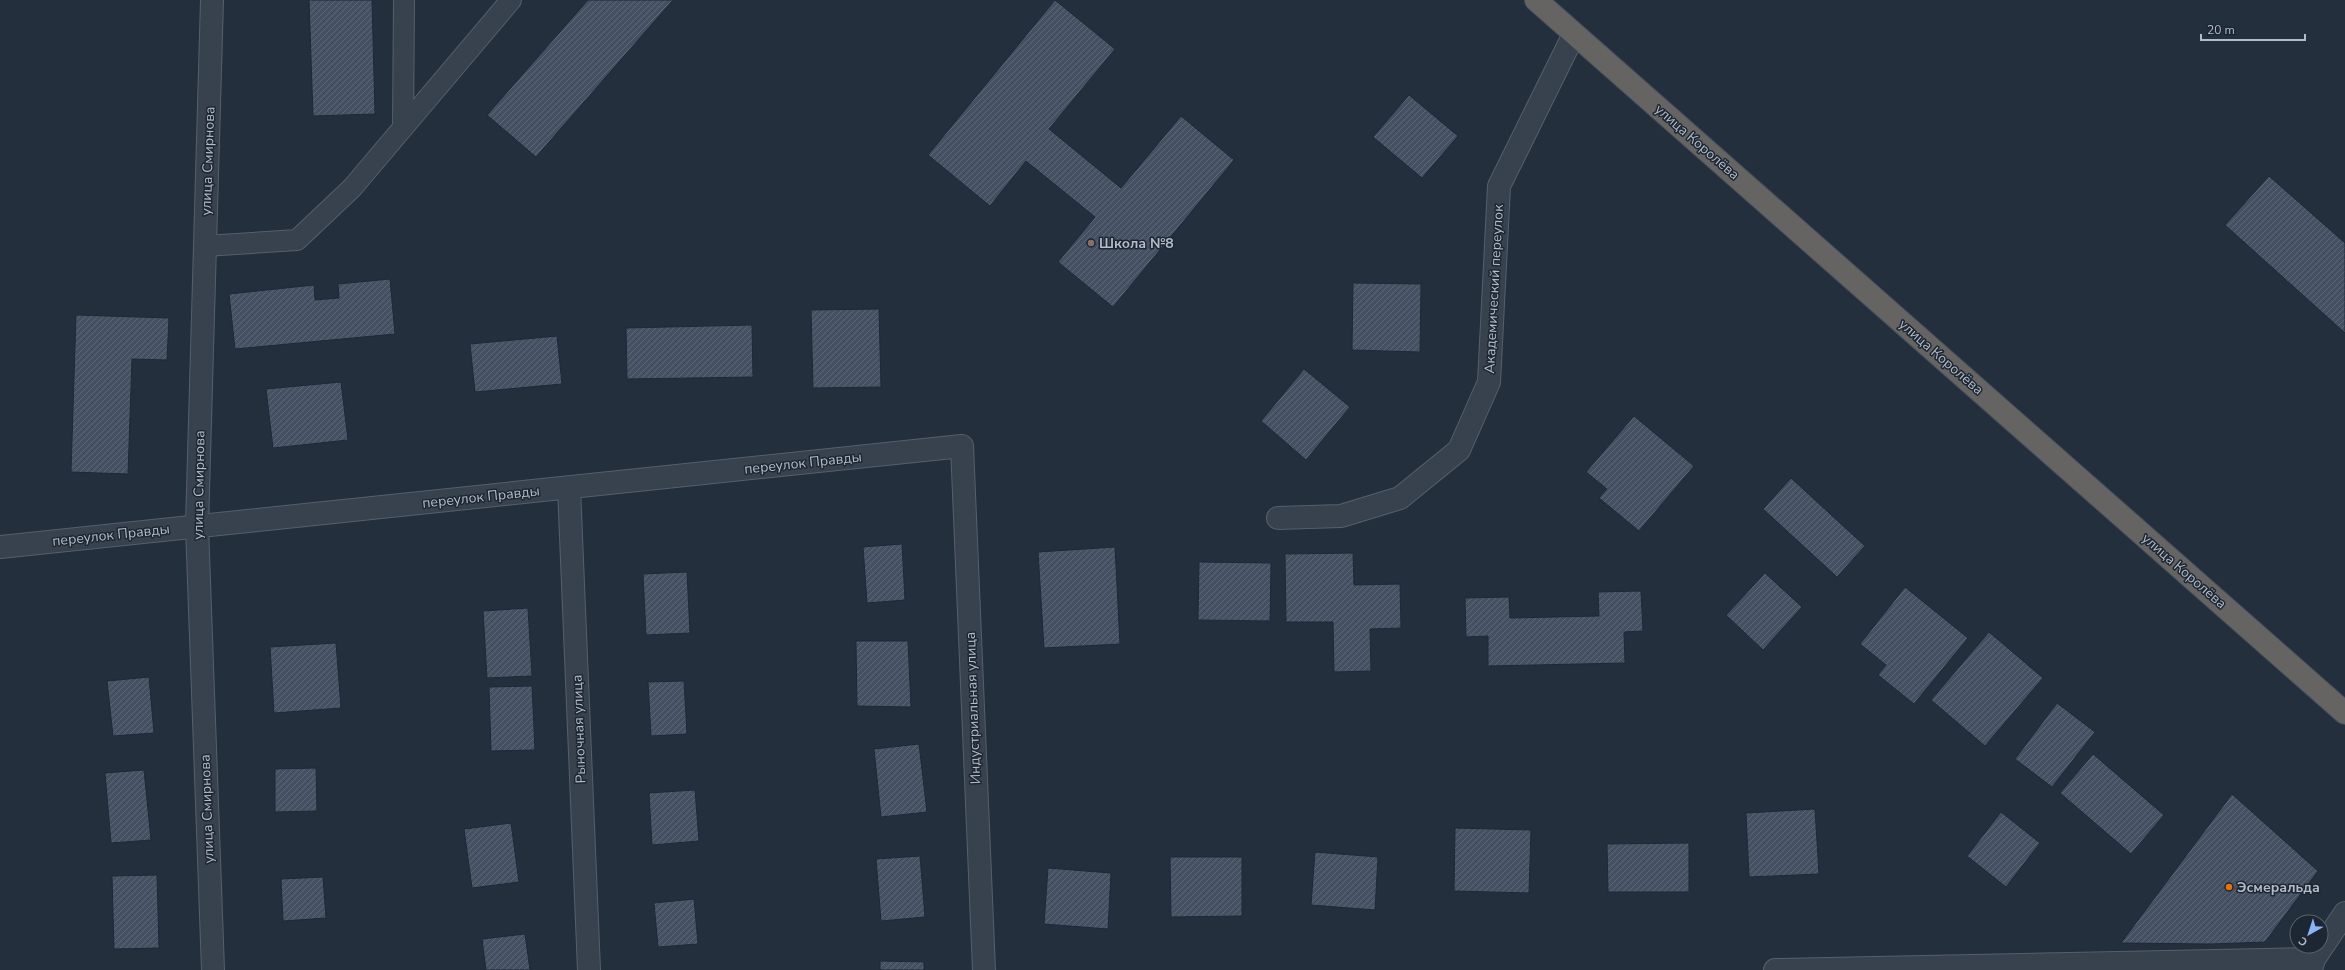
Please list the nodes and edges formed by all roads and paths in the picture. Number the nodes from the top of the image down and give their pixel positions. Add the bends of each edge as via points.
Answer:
1 (212, 0) edge
2 (404, 0) edge
3 (511, 0) edge
4 (1536, 0) edge
5 (1574, 34) junction
6 (403, 128) junction
7 (205, 246) junction
8 (962, 446) joint
9 (569, 488) junction
10 (1278, 518) dead end
11 (197, 526) junction
12 (0, 546) edge
13 (2345, 713) edge
14 (2345, 913) edge
15 (2312, 964) edge
16 (213, 970) edge
17 (589, 970) edge
18 (984, 970) edge
19 (1775, 970) edge

1 - 7 street, улица Смирнова
2 - 6 lane
3 - 6 lane
4 - 5 highway, улица Королёва
5 - 10 street, Академический переулок via 1499,186 1489,382 1459,450 1400,498 1341,516
5 - 13 highway, улица Королёва
6 - 7 lane via 352,188 296,240
7 - 11 street, улица Смирнова
8 - 9 street, переулок Правды
8 - 18 street, Индустриальная улица
9 - 11 street, переулок Правды
9 - 17 street, Рыночная улица
11 - 12 street, переулок Правды
11 - 16 street, улица Смирнова
14 - 15 street
15 - 19 street

